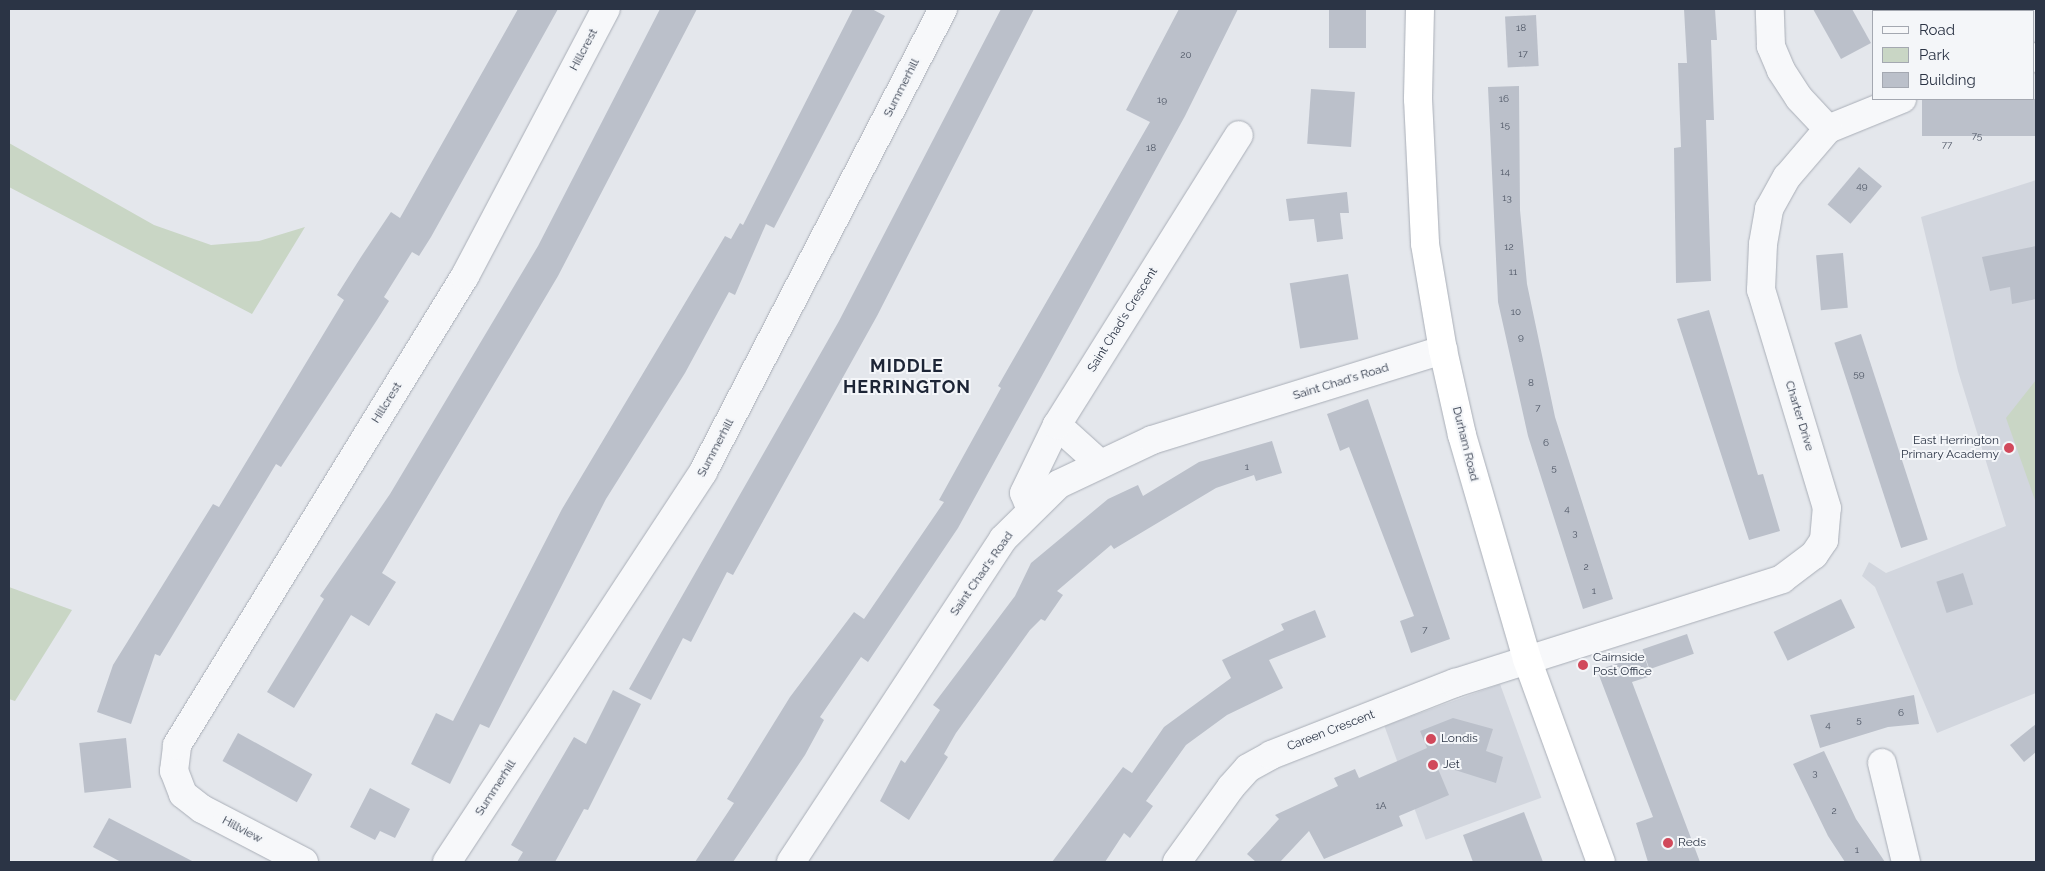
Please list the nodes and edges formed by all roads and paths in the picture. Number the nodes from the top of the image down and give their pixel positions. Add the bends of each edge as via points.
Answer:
1 (606, 9) edge
2 (943, 9) edge
3 (1420, 9) edge
4 (1770, 9) edge
5 (1900, 100) edge
6 (1828, 129) junction
7 (1239, 135) dead end
8 (1443, 350) junction
9 (1057, 425) junction
10 (1099, 463) junction
11 (1031, 510) junction
12 (1527, 659) junction
13 (1882, 763) dead end
14 (183, 794) joint
15 (304, 862) edge
16 (447, 862) edge
17 (791, 862) edge
18 (1177, 862) edge
19 (1601, 862) edge
20 (1906, 862) edge

1 - 14 street, Hillcrest via 466,276 177,745 174,771
2 - 16 street, Summerhill via 703,472
3 - 8 highway, Durham Road via 1425,244
4 - 6 street via 1772,46 1781,70 1799,98
5 - 6 street
6 - 12 street, Charter Drive via 1800,157 1769,208 1761,290 1827,508 1824,540 1803,567 1782,579
7 - 9 street, Saint Chad's Crescent
8 - 10 street, Saint Chad's Road via 1152,440
8 - 12 highway, Durham Road via 1462,435
9 - 10 street
9 - 11 street, Saint Chad's Crescent via 1024,493
10 - 11 street, Saint Chad's Road via 1060,484
11 - 17 street, Saint Chad's Road via 1003,539
12 - 18 street, Careen Crescent via 1272,755 1248,768
12 - 19 highway, Durham Road
13 - 20 street
14 - 15 street, Hillview via 202,809

